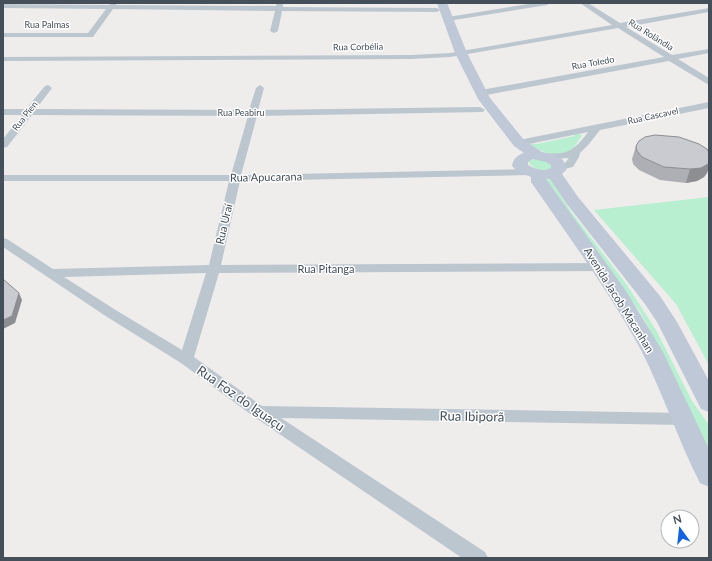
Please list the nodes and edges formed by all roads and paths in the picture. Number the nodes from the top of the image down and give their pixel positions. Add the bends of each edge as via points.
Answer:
1 (547, 3) edge
2 (583, 3) edge
3 (112, 5) edge
4 (437, 5) edge
5 (3, 6) edge
6 (279, 6) edge
7 (709, 10) edge
8 (448, 19) junction
9 (618, 26) junction
10 (274, 31) dead end
11 (3, 35) edge
12 (709, 52) edge
13 (456, 54) junction
14 (671, 58) junction
15 (3, 59) edge
16 (709, 82) edge
17 (48, 88) dead end
18 (260, 88) dead end
19 (481, 93) junction
20 (709, 105) edge
21 (480, 110) junction
22 (3, 112) edge
23 (29, 112) junction
24 (252, 113) junction
25 (596, 128) junction
26 (519, 143) junction
27 (3, 145) edge
28 (576, 151) junction
29 (541, 165) junction
30 (3, 178) edge
31 (235, 178) junction
32 (3, 242) edge
33 (601, 267) junction
34 (214, 269) junction
35 (50, 273) junction
36 (186, 359) junction
37 (709, 403) edge
38 (259, 412) junction
39 (684, 419) junction
40 (709, 476) edge
41 (478, 558) edge

1 - 8 street
2 - 9 street, Rua Rolândia
3 - 5 street
3 - 6 street
3 - 11 street, Rua Palmas via 90,34
4 - 6 street
4 - 8 main road, Avenida Jacob Macanhan
4 - 13 main road, Avenida Jacob Macanhan
6 - 10 street
7 - 9 street, Rua Corbélia
8 - 13 main road, Avenida Jacob Macanhan
9 - 13 street, Rua Corbélia
9 - 14 street, Rua Rolândia
12 - 14 street, Rua Toledo
13 - 15 street, Rua Corbélia via 411,57
13 - 19 main road, Avenida Jacob Macanhan
13 - 21 main road, Avenida Jacob Macanhan via 468,91
14 - 16 street, Rua Rolândia
14 - 19 street, Rua Toledo
17 - 23 street, Rua Pien
18 - 24 street, Rua Uraí
19 - 26 main road, Avenida Jacob Macanhan
20 - 25 street, Rua Cascavel
21 - 24 street, Rua Peabiru
21 - 29 main road, Avenida Jacob Macanhan via 510,148
22 - 23 street, Rua Peabiru
23 - 24 street, Rua Peabiru
23 - 27 street, Rua Pien
24 - 31 street, Rua Uraí
25 - 26 street, Rua Cascavel
25 - 28 street via 583,146
26 - 29 main road, Avenida Jacob Macanhan
28 - 29 street
28 - 29 street via 569,165
29 - 31 street, Rua Apucarana
29 - 33 main road, Avenida Jacob Macanhan via 539,182
29 - 37 main road, Avenida Jacob Macanhan via 653,300
30 - 31 street, Rua Apucarana
31 - 34 street, Rua Uraí
32 - 35 street, Rua Foz do Iguaçu
33 - 34 street, Rua Pitanga
33 - 39 main road, Avenida Jacob Macanhan via 644,336
34 - 35 street, Rua Pitanga
34 - 36 street, Rua Uraí
35 - 36 street, Rua Foz do Iguaçu
36 - 38 street, Rua Foz do Iguaçu
38 - 39 street, Rua Ibiporã
38 - 41 street, Rua Foz do Iguaçu
39 - 40 main road, Avenida Jacob Macanhan

